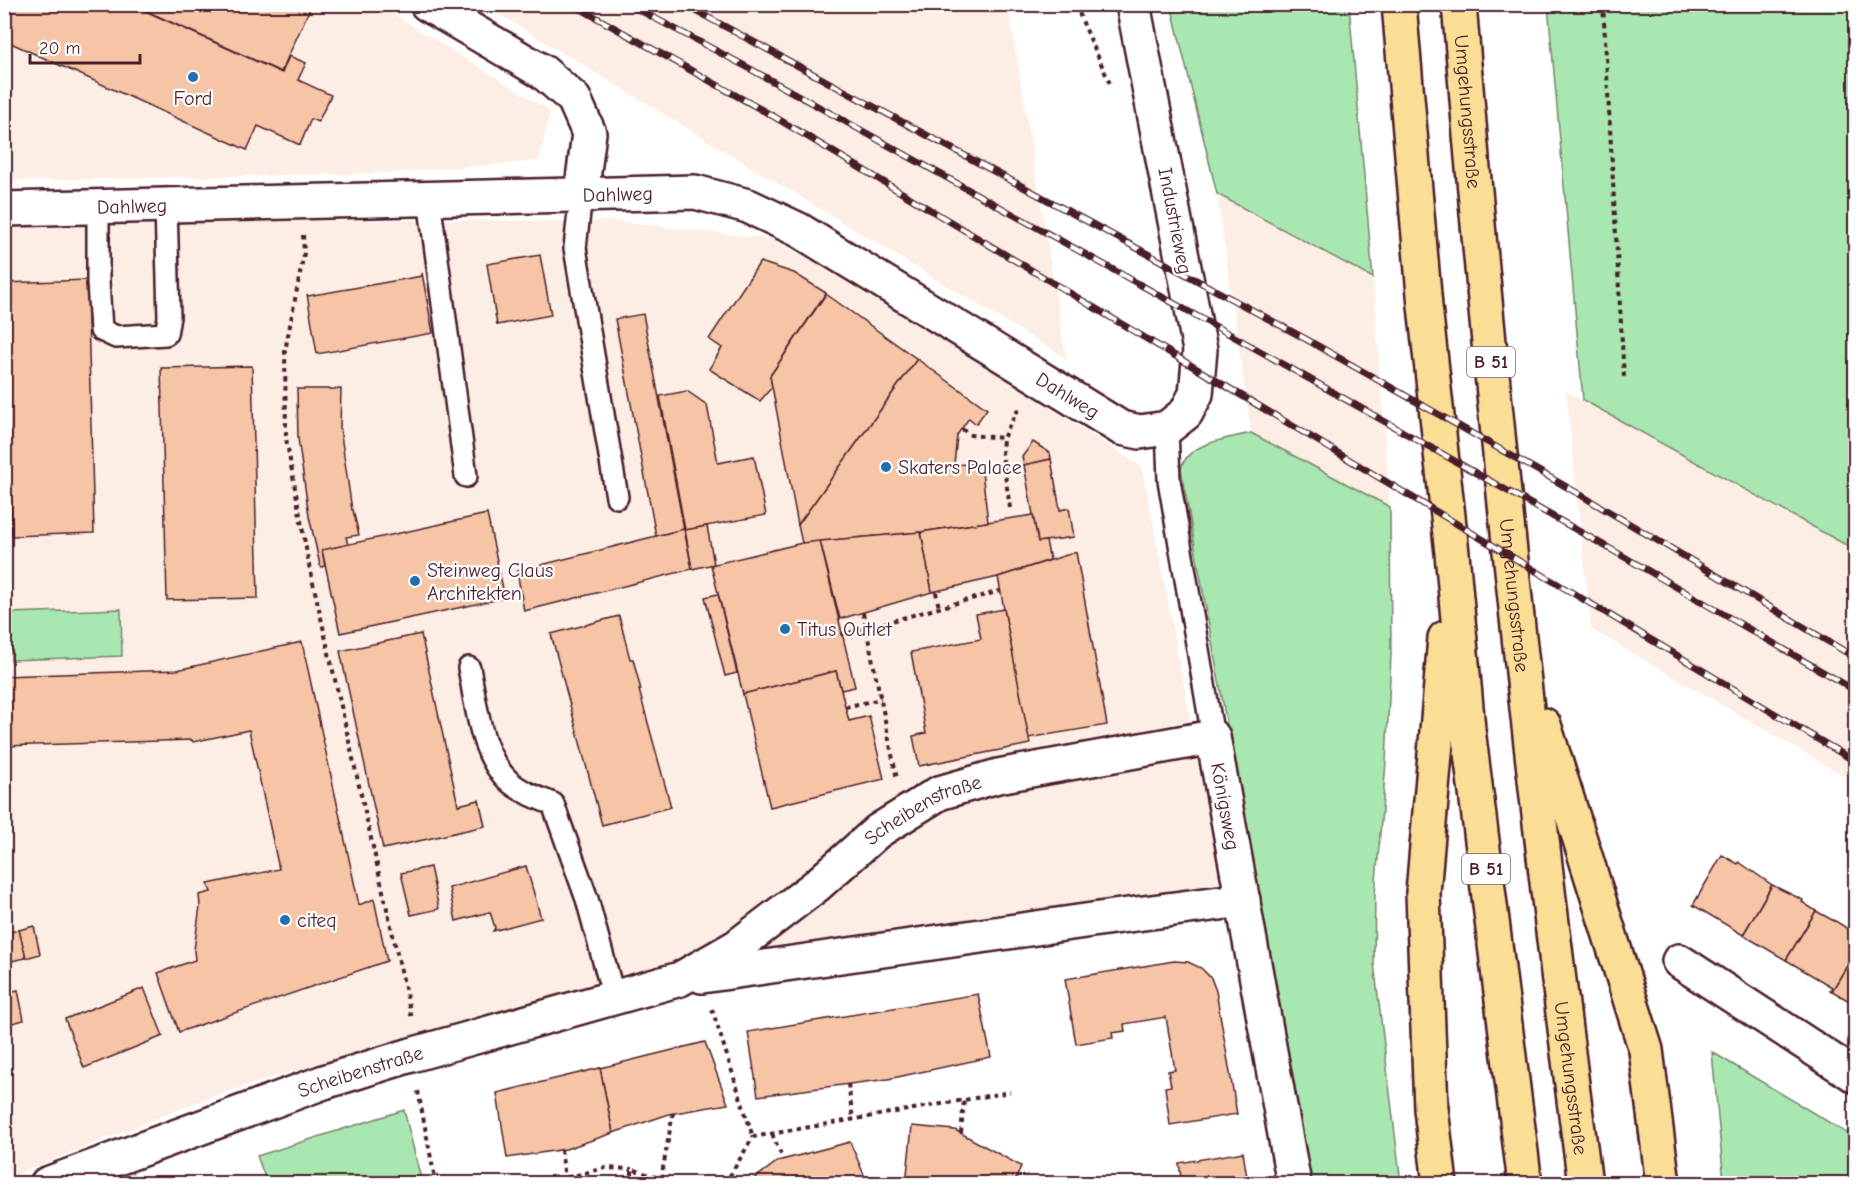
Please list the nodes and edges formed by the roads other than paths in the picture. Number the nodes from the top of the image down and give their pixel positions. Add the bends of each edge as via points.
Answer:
1 (427, 4) edge
2 (1133, 4) edge
3 (1399, 4) edge
4 (1459, 4) edge
5 (581, 195) junction
6 (429, 199) junction
7 (166, 205) junction
8 (98, 206) junction
9 (4, 209) edge
10 (1167, 428) junction
11 (466, 476) dead end
12 (617, 497) dead end
13 (1452, 553) junction
14 (1521, 653) junction
15 (469, 668) dead end
16 (1213, 737) junction
17 (1243, 900) junction
18 (1679, 961) dead end
19 (691, 978) junction
20 (614, 998) junction
21 (1856, 1076) edge
22 (47, 1184) edge
23 (1294, 1184) edge
24 (1440, 1184) edge
25 (1525, 1184) edge
26 (1585, 1184) edge
27 (1663, 1184) edge

1 - 5 street via 543,72 574,99 589,133
2 - 10 street, Industrieweg via 1200,350 1196,394 1186,413
3 - 13 highway, B 51 via 1425,306
4 - 14 highway, Umgehungsstraße / B 51
5 - 6 street, Dahlweg
5 - 10 street, Dahlweg via 694,192 748,206 799,230 1121,428 1140,432
5 - 12 lane via 575,248
6 - 7 street, Dahlweg
6 - 11 lane
7 - 8 street, Dahlweg
7 - 8 lane via 170,317 166,334 116,337 101,330
8 - 9 street, Dahlweg
10 - 16 lane, Königsweg via 1169,480
13 - 24 highway via 1423,893 1431,1109
13 - 25 highway, B 51 via 1468,729
14 - 26 highway, Umgehungsstraße / B 51
14 - 27 highway via 1646,1050
15 - 20 lane via 484,739 495,764 515,786 553,804 587,899
16 - 17 street, Königsweg
16 - 19 street, Scheibenstraße via 998,776 939,793 878,831 816,886
17 - 19 street, Scheibenstraße
17 - 23 street, Königsweg
18 - 21 street
19 - 20 street, Scheibenstraße
20 - 22 street, Scheibenstraße via 324,1082

